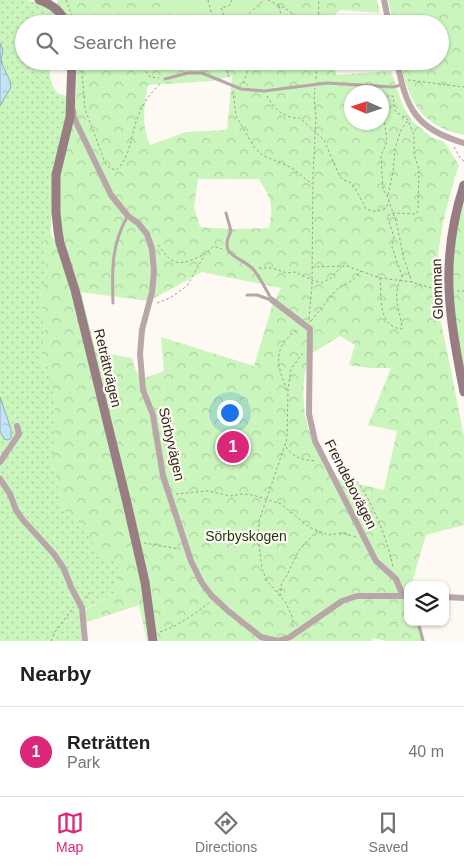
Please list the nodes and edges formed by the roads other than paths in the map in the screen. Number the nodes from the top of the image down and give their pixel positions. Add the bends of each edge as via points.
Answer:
1 (39, 0) edge
2 (384, 0) edge
3 (62, 15) edge
4 (387, 15) edge
5 (72, 70) edge
6 (398, 70) edge
7 (165, 79) road end
8 (400, 82) junction
9 (72, 101) junction
10 (464, 143) edge
11 (464, 185) edge
12 (226, 213) dead end
13 (128, 216) junction
14 (247, 295) dead end
15 (272, 300) junction
16 (113, 303) dead end
17 (464, 392) edge
18 (18, 426) dead end
19 (0, 462) edge
20 (0, 479) edge
21 (404, 594) edge
22 (404, 596) edge
23 (449, 597) edge
24 (464, 598) edge
25 (419, 626) edge
26 (153, 638) edge
27 (84, 641) edge
28 (423, 641) edge

1 - 3 street
2 - 4 street
5 - 9 street, Sörbyvägen
6 - 8 street
7 - 8 lane via 202,73 241,88 264,91 342,84 393,88
8 - 10 street via 416,116 429,128
9 - 13 street, Sörbyvägen via 74,118 105,184
9 - 26 street, Reträttvägen via 56,176 58,231 136,543
11 - 17 street, Glomman via 448,259 456,351
12 - 15 lane via 231,231 227,249 252,269
13 - 16 lane via 119,231 112,259
13 - 22 street, Sörbyvägen via 146,234 152,249 152,292 142,330 143,390 153,415 163,476 202,583 260,637 278,641 290,637 342,601 357,596
14 - 15 lane
15 - 21 street, Frendebovägen via 310,329 309,414 315,441 376,561 394,576
18 - 19 street via 19,434
20 - 27 street via 19,515 64,569 82,608
23 - 24 street
25 - 28 lane

